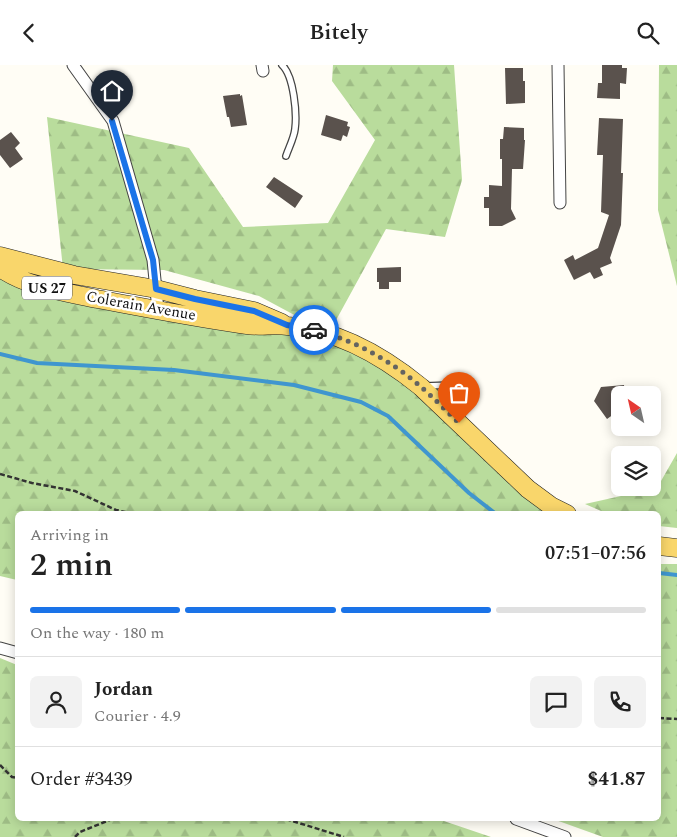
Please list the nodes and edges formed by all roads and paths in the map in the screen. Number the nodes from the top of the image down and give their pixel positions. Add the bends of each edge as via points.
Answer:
1 (73, 65) edge
2 (282, 65) edge
3 (558, 65) edge
4 (286, 156) dead end
5 (560, 203) dead end
6 (0, 256) edge
7 (0, 268) edge
8 (156, 289) junction
9 (158, 311) junction
10 (287, 325) junction
11 (452, 385) dead end
12 (421, 387) junction
13 (0, 474) edge
14 (120, 511) edge
15 (562, 511) edge
16 (661, 546) edge
17 (677, 548) edge
18 (0, 647) edge
19 (15, 652) edge
20 (661, 718) edge
21 (677, 719) edge
22 (0, 765) edge
23 (15, 778) edge
24 (107, 821) edge
25 (292, 821) edge
26 (521, 821) edge
27 (75, 837) edge
28 (344, 837) edge
29 (565, 837) edge

1 - 8 street via 112,121 153,260
2 - 4 lane via 292,86 296,114 295,131
3 - 5 street
6 - 8 main road, Colerain Avenue / US 27 via 74,275
7 - 9 main road, Colerain Avenue / US 27 via 40,287
8 - 9 street
8 - 10 main road, Colerain Avenue / US 27 via 254,311
9 - 10 main road, Colerain Avenue / US 27 via 250,325
10 - 12 main road, Colerain Avenue / US 27 via 329,333 358,346 385,360
11 - 12 lane
12 - 15 main road, Colerain Avenue / US 27 via 528,489
13 - 14 path via 75,491
16 - 17 main road
18 - 19 street
20 - 21 path
22 - 23 path
24 - 27 path
25 - 28 path
26 - 29 street

